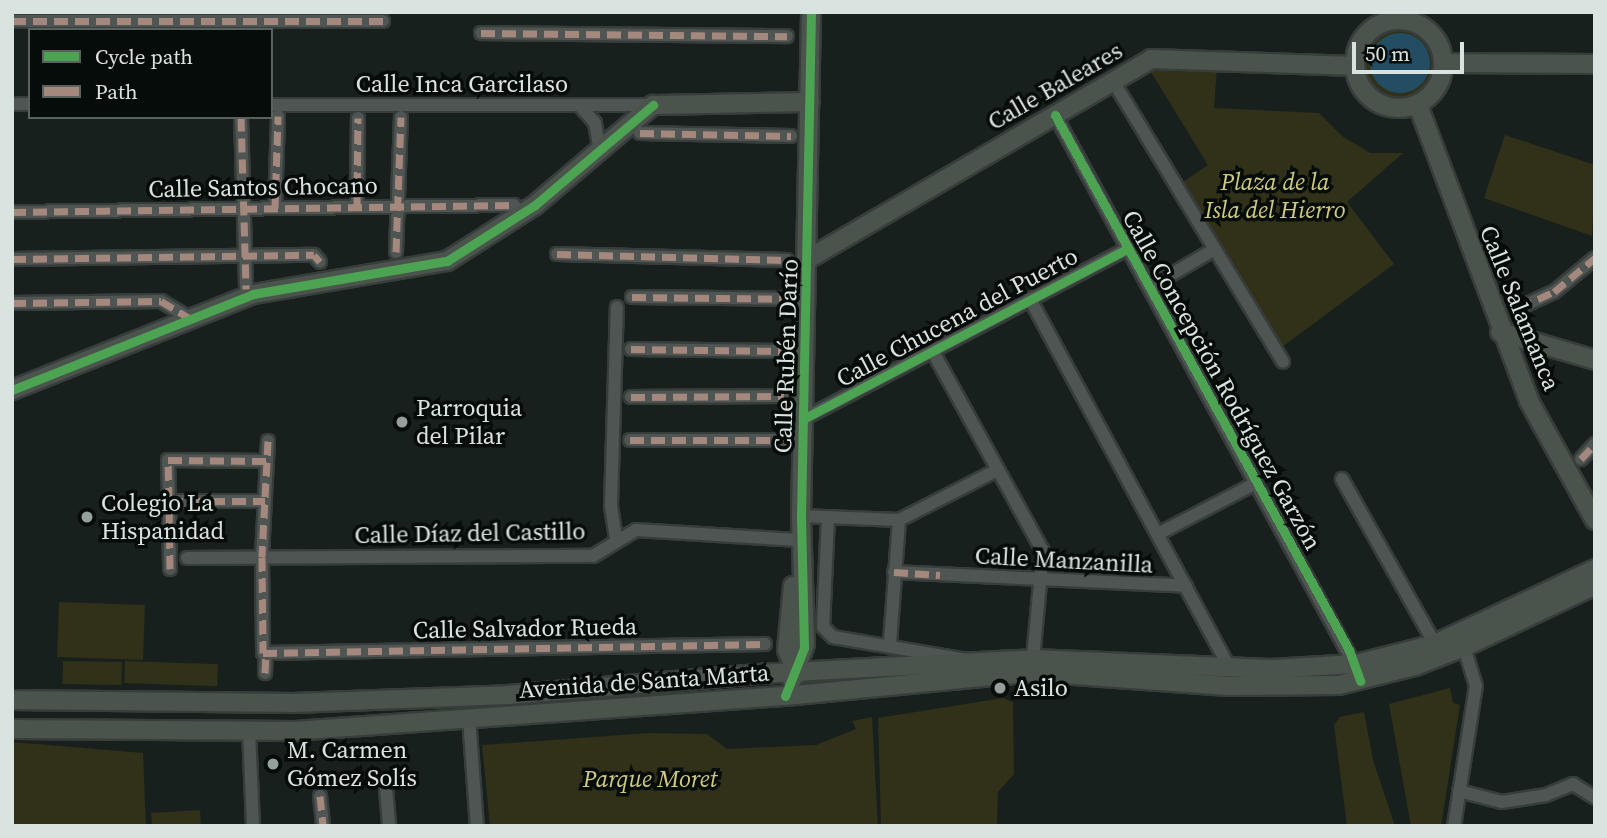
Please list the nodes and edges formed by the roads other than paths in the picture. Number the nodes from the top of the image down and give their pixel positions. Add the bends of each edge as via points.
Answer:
1 (811, 12) edge
2 (1404, 16) edge
3 (12, 21) edge
4 (383, 21) dead end
5 (481, 33) dead end
6 (787, 36) dead end
7 (1444, 63) junction
8 (1595, 64) edge
9 (1355, 66) junction
10 (1113, 81) junction
11 (810, 102) junction
12 (579, 105) junction
13 (653, 105) junction
14 (1418, 105) junction
15 (275, 111) edge
16 (1055, 115) junction
17 (401, 117) dead end
18 (358, 118) dead end
19 (241, 119) edge
20 (640, 133) dead end
21 (790, 136) dead end
22 (600, 150) junction
23 (514, 205) dead end
24 (398, 206) junction
25 (357, 207) junction
26 (244, 208) junction
27 (275, 208) junction
28 (12, 212) edge
29 (1127, 249) junction
30 (1215, 249) junction
31 (397, 251) dead end
32 (558, 254) dead end
33 (245, 256) junction
34 (1595, 258) edge
35 (12, 259) edge
36 (808, 259) junction
37 (787, 260) dead end
38 (320, 262) dead end
39 (1150, 287) junction
40 (246, 289) dead end
41 (632, 297) dead end
42 (785, 299) dead end
43 (1030, 299) junction
44 (12, 303) edge
45 (617, 307) dead end
46 (1519, 308) dead end
47 (191, 318) junction
48 (1500, 332) junction
49 (631, 349) dead end
50 (782, 351) dead end
51 (933, 352) junction
52 (1595, 360) edge
53 (1283, 362) dead end
54 (12, 390) edge
55 (784, 396) dead end
56 (631, 397) dead end
57 (805, 418) junction
58 (630, 440) dead end
59 (785, 440) dead end
60 (268, 441) dead end
61 (1595, 443) edge
62 (1581, 460) dead end
63 (267, 461) junction
64 (997, 470) junction
65 (1342, 479) dead end
66 (1256, 483) junction
67 (169, 501) junction
68 (265, 501) junction
69 (801, 516) junction
70 (828, 517) junction
71 (898, 520) junction
72 (1595, 520) edge
73 (1158, 534) junction
74 (617, 538) junction
75 (798, 540) junction
76 (262, 557) junction
77 (187, 558) dead end
78 (170, 569) dead end
79 (1595, 569) edge
80 (894, 572) junction
81 (1043, 577) junction
82 (1595, 585) edge
83 (1186, 586) junction
84 (890, 643) junction
85 (765, 644) dead end
86 (1435, 644) junction
87 (1464, 647) junction
88 (796, 649) junction
89 (266, 653) junction
90 (972, 661) junction
91 (1032, 665) junction
92 (1229, 667) junction
93 (834, 670) junction
94 (795, 672) junction
95 (1358, 672) junction
96 (265, 673) dead end
97 (758, 674) junction
98 (1229, 687) junction
99 (810, 692) junction
100 (785, 696) junction
101 (12, 700) edge
102 (469, 718) junction
103 (12, 729) edge
104 (249, 730) junction
105 (386, 789) dead end
106 (1459, 791) junction
107 (320, 796) dead end
108 (1595, 798) edge
109 (253, 826) edge
110 (323, 826) edge
111 (389, 826) edge
112 (477, 826) edge
113 (1454, 826) edge

1 - 11 street, Calle Rubén Darío
2 - 7 street via 1436,39
2 - 9 street via 1369,32 1356,53
3 - 4 street
5 - 6 street
7 - 8 street
7 - 14 street via 1437,88
9 - 10 street, Calle Baleares via 1151,59
9 - 14 street via 1361,86 1376,102 1396,108
10 - 16 street, Calle Baleares
10 - 30 street
11 - 13 street
11 - 36 street, Calle Rubén Darío
12 - 13 street, Calle Inca Garcilaso
12 - 15 street, Calle Inca Garcilaso
12 - 22 street via 595,123
13 - 22 street
14 - 48 street, Calle Salamanca
15 - 27 street
16 - 29 street, Calle Concepción Rodríguez Garzón
16 - 36 street, Calle Baleares
17 - 24 street
18 - 25 street
19 - 26 street
20 - 21 street
22 - 47 street via 515,220 447,261 253,294
23 - 24 street, Calle Santos Chocano
24 - 25 street, Calle Santos Chocano
24 - 31 street
25 - 27 street, Calle Santos Chocano
26 - 27 street, Calle Santos Chocano
26 - 28 street, Calle Santos Chocano
26 - 33 street
29 - 39 street, Calle Concepción Rodríguez Garzón
29 - 43 street, Calle Chucena del Puerto
30 - 39 street
30 - 53 street
32 - 37 street
33 - 35 street
33 - 38 street via 314,255
33 - 40 street
34 - 46 street via 1554,292
36 - 57 street, Calle Rubén Darío
39 - 66 street, Calle Concepción Rodríguez Garzón
41 - 42 street
43 - 51 street, Calle Chucena del Puerto
43 - 73 street
44 - 47 street via 161,301
45 - 74 street via 611,505
47 - 54 street
48 - 52 street
48 - 72 street, Calle Salamanca via 1529,401
49 - 50 street
51 - 57 street, Calle Chucena del Puerto
51 - 64 street
55 - 56 street
57 - 69 street, Calle Rubén Darío
58 - 59 street
60 - 63 street
61 - 62 street
63 - 67 street via 168,460
63 - 68 street
64 - 71 street
64 - 81 street via 1043,551
65 - 86 street
66 - 73 street
66 - 95 street, Calle Concepción Rodríguez Garzón
67 - 68 street
67 - 78 street
68 - 76 street
69 - 70 street
69 - 75 street, Calle Rubén Darío
69 - 88 street, Calle Rubén Darío
70 - 71 street
70 - 84 street via 823,627 833,637
71 - 80 street
73 - 83 street
74 - 75 street, Calle Díaz del Castillo via 636,530
74 - 76 street, Calle Díaz del Castillo via 593,556
75 - 88 street, Calle Rubén Darío
76 - 77 street, Calle Díaz del Castillo
76 - 89 street
79 - 86 street, Avenida de Santa Marta
80 - 81 street, Calle Manzanilla
80 - 84 street
81 - 83 street, Calle Manzanilla
81 - 91 street
82 - 87 street, Avenida de Santa Marta
83 - 92 street
84 - 90 street
85 - 89 street, Calle Salvador Rueda
86 - 95 street, Avenida de Santa Marta
87 - 95 street, Avenida de Santa Marta
87 - 106 street via 1476,686
88 - 93 street
88 - 94 street, Calle Rubén Darío
88 - 97 street
89 - 96 street
90 - 91 street, Avenida de Santa Marta
90 - 93 street, Avenida de Santa Marta
91 - 92 street, Avenida de Santa Marta
91 - 98 street, Avenida de Santa Marta
91 - 99 street, Avenida de Santa Marta
92 - 95 street, Avenida de Santa Marta
92 - 98 street
93 - 94 street, Avenida de Santa Marta
94 - 97 street, Avenida de Santa Marta
94 - 99 street
94 - 100 street, Calle Rubén Darío
95 - 98 street, Avenida de Santa Marta
97 - 101 street, Avenida de Santa Marta via 508,695 333,701
99 - 100 street, Avenida de Santa Marta
100 - 102 street, Avenida de Santa Marta
102 - 104 street, Avenida de Santa Marta
102 - 112 street
103 - 104 street, Avenida de Santa Marta
104 - 109 street
105 - 111 street
106 - 108 street via 1502,802 1546,795 1573,784
106 - 113 street
107 - 110 street

